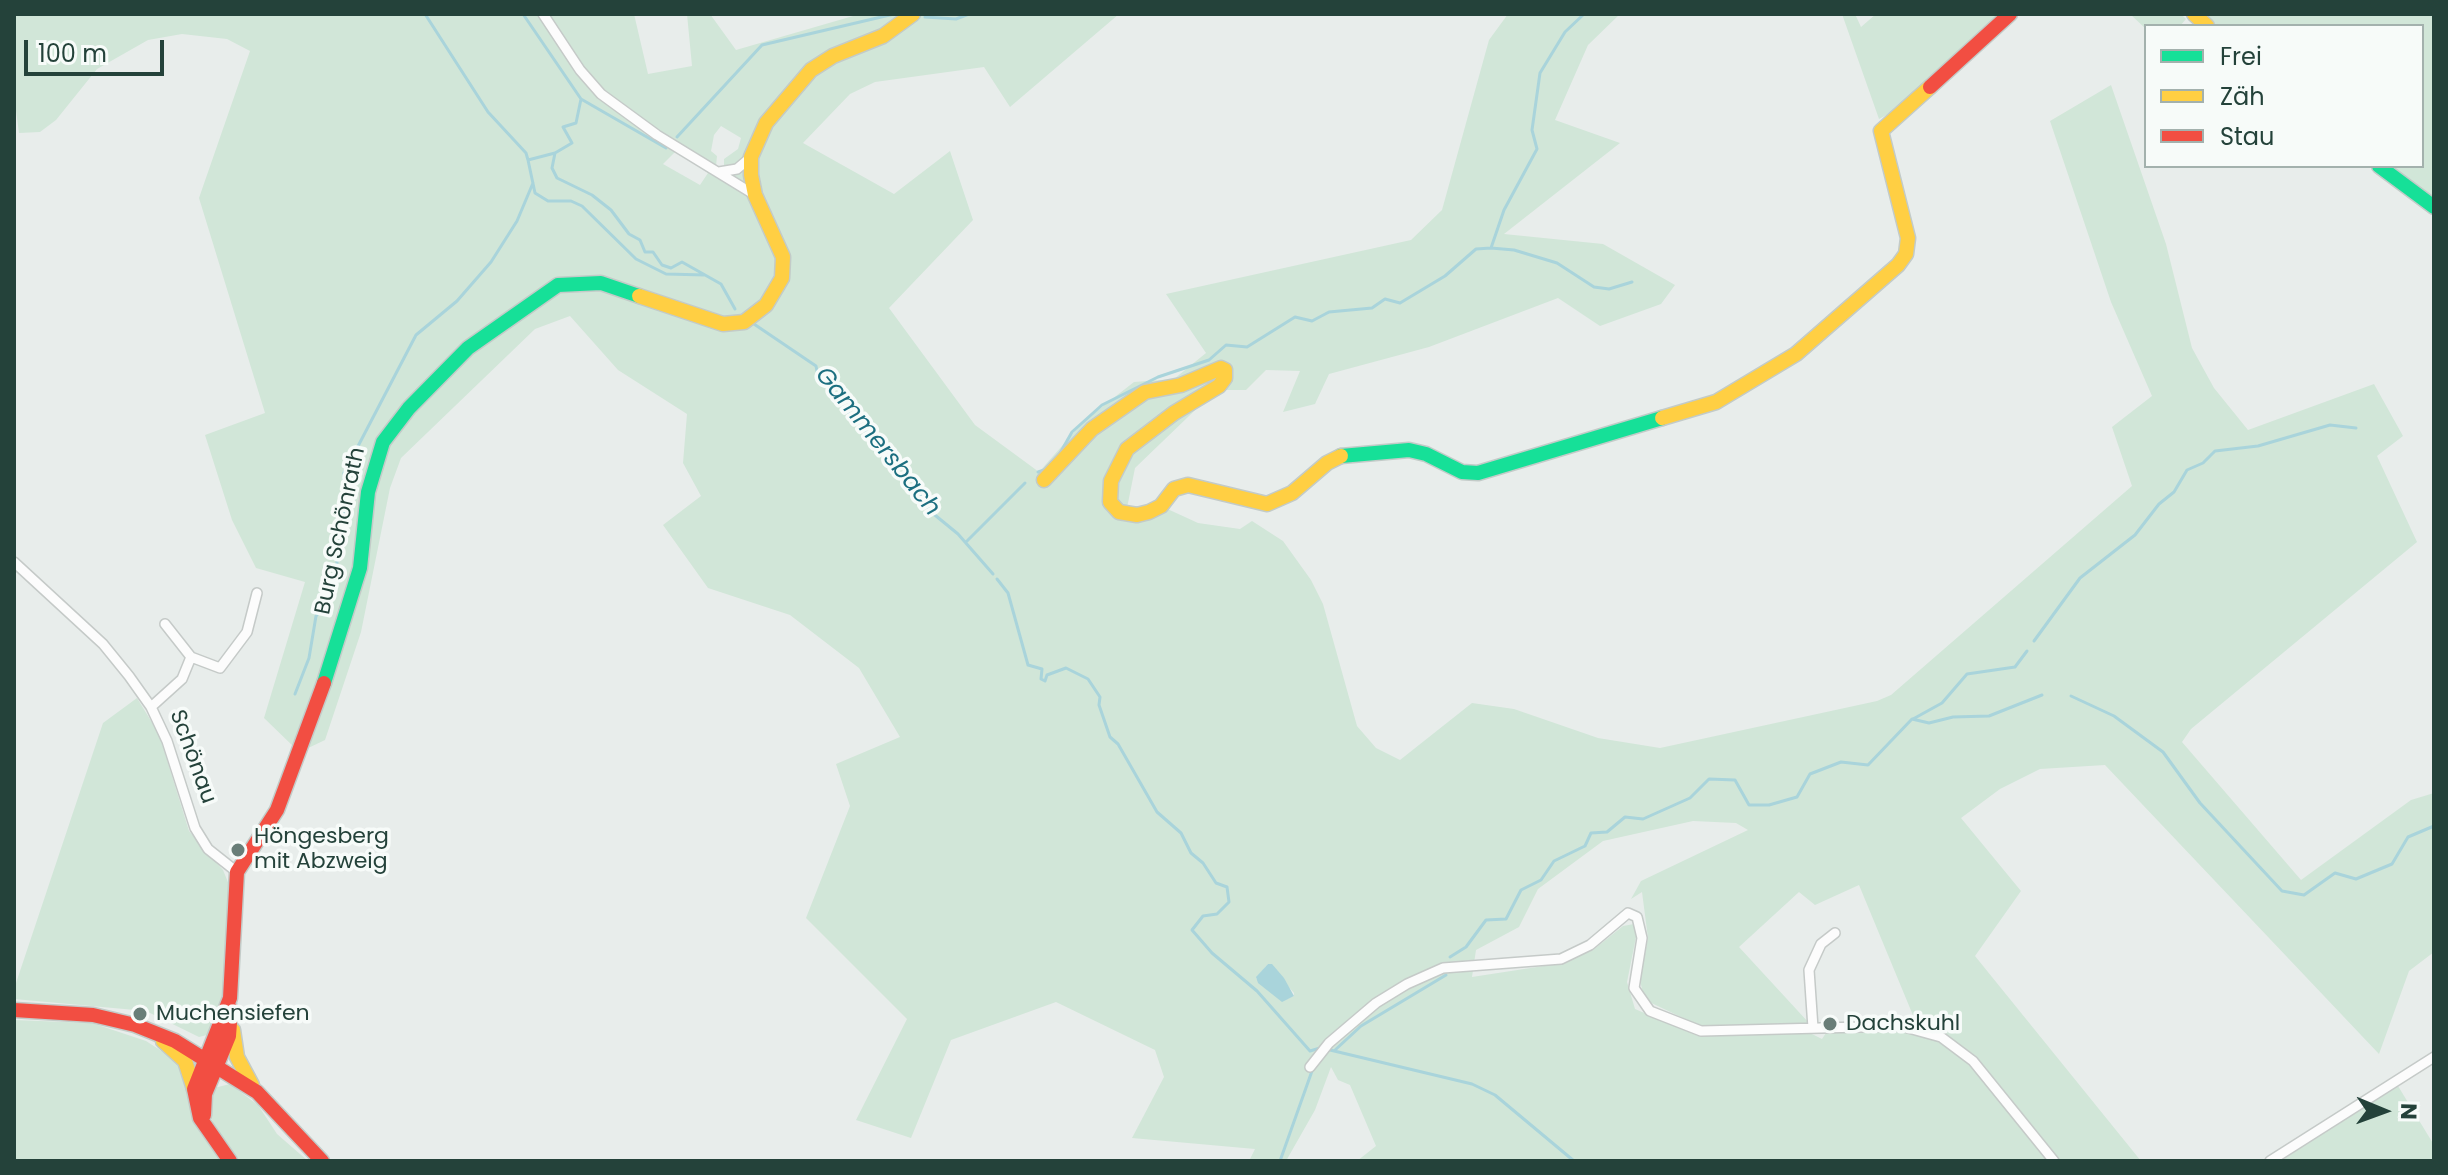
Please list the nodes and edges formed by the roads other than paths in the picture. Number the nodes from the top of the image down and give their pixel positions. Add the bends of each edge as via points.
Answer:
1 (543, 14) edge
2 (913, 14) edge
3 (2010, 14) edge
4 (751, 157) junction
5 (2382, 168) edge
6 (716, 172) junction
7 (755, 195) junction
8 (2434, 207) edge
9 (1044, 480) dead end
10 (16, 565) edge
11 (257, 593) dead end
12 (165, 624) dead end
13 (191, 657) junction
14 (151, 707) junction
15 (237, 872) junction
16 (1835, 933) dead end
17 (230, 998) junction
18 (14, 1010) edge
19 (231, 1018) junction
20 (1813, 1028) junction
21 (150, 1030) junction
22 (2434, 1057) edge
23 (212, 1061) junction
24 (1310, 1067) dead end
25 (194, 1089) junction
26 (257, 1092) junction
27 (205, 1124) junction
28 (230, 1161) edge
29 (322, 1161) edge
30 (2054, 1161) edge
31 (2270, 1161) edge

1 - 6 street via 592,86
2 - 4 street via 883,36 811,70 766,123
3 - 9 street via 1881,131 1905,222 1906,254 1898,265 1796,354 1698,409 1478,473 1462,472 1409,450 1346,454 1292,493 1267,504 1188,485 1174,489 1161,506 1137,515 1119,512 1110,502 1116,465 1127,449 1219,386 1225,378 1221,368 1181,385 1145,392 1092,429
4 - 6 street via 737,169
4 - 7 street, Burg Schönrath
5 - 8 street
6 - 7 street
7 - 15 street, Burg Schönrath via 783,250 782,278 766,305 744,322 723,324 601,283 558,285 468,348 409,408 383,442 368,492 360,568 333,660 277,810
10 - 14 street, Schönau via 103,644
11 - 13 street via 247,632 220,668
12 - 13 street
13 - 14 street via 182,679
14 - 15 street, Schönau via 195,828 208,849
15 - 17 street
16 - 20 street via 1821,944 1809,970
17 - 19 street
17 - 23 street
18 - 21 street via 93,1015
19 - 23 street via 229,1036
19 - 26 street via 237,1057
20 - 24 street via 1701,1031 1650,1011 1634,988 1642,938 1637,917 1628,913 1590,945 1561,959 1443,968 1407,984 1330,1042
20 - 30 street via 1901,1026 1941,1037 1973,1061
21 - 23 street
21 - 25 street via 185,1061
22 - 31 street
23 - 25 street
23 - 26 street
23 - 27 street
25 - 27 street
26 - 29 street
27 - 28 street

